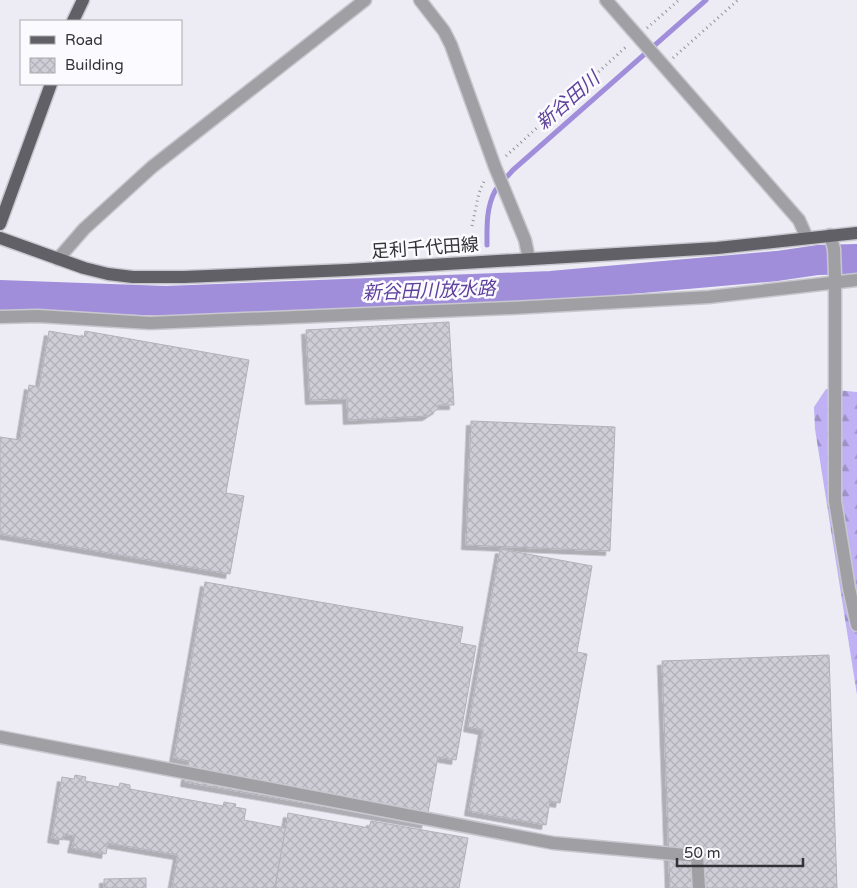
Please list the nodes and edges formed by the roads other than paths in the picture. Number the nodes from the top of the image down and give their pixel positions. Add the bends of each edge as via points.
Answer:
1 (83, 0) edge
2 (365, 0) edge
3 (420, 0) edge
4 (606, 0) edge
5 (73, 20) edge
6 (51, 85) edge
7 (0, 224) edge
8 (857, 233) edge
9 (830, 235) junction
10 (0, 238) edge
11 (807, 238) junction
12 (58, 259) junction
13 (529, 259) junction
14 (835, 280) junction
15 (857, 280) edge
16 (0, 317) edge
17 (857, 625) edge
18 (0, 737) edge
19 (699, 888) edge

1 - 5 main road
2 - 12 street via 152,167 84,229
3 - 13 street via 452,45 525,240
4 - 11 street via 799,220
6 - 7 main road
8 - 9 main road, 足利千代田線
9 - 11 main road, 足利千代田線
9 - 14 street
10 - 12 main road, 足利千代田線
11 - 13 main road, 足利千代田線 via 716,248
12 - 13 main road, 足利千代田線 via 108,274 142,277 347,270
14 - 15 street
14 - 16 street via 709,297 502,308 160,322
14 - 17 street via 835,501
18 - 19 street via 552,843 697,856

